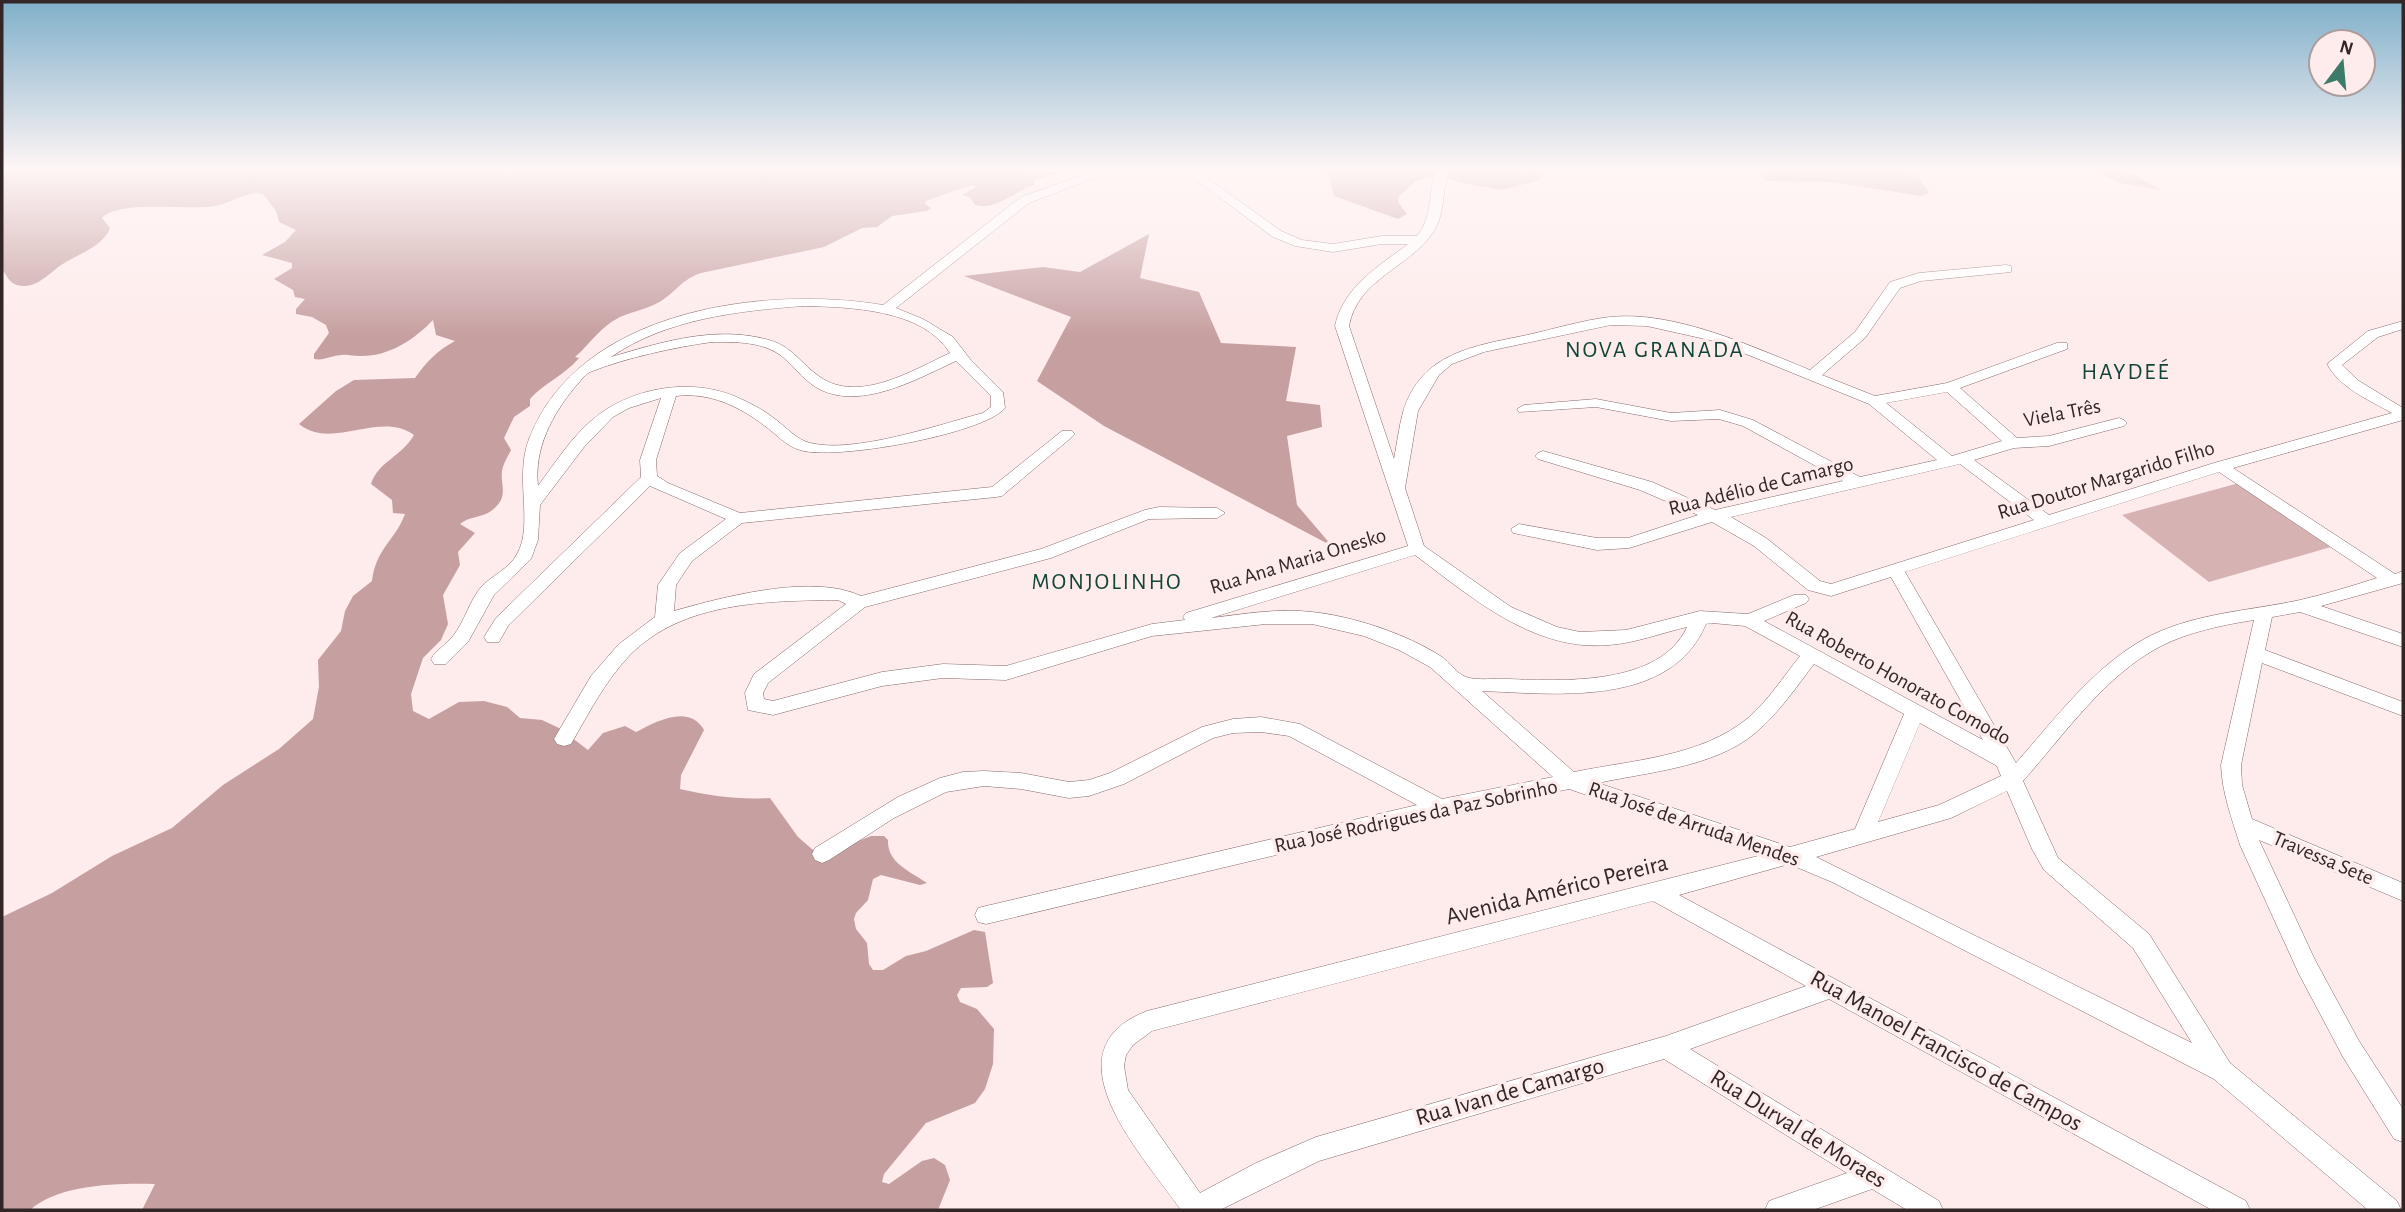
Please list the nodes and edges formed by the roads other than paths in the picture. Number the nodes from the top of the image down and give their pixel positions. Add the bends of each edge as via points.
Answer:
1 (994, 225) edge
2 (1264, 225) edge
3 (1432, 225) edge
4 (1421, 240) junction
5 (2006, 269) dead end
6 (887, 309) junction
7 (2403, 325) edge
8 (2062, 346) dead end
9 (958, 355) junction
10 (580, 371) junction
11 (1812, 376) junction
12 (1950, 387) junction
13 (670, 392) junction
14 (1874, 401) junction
15 (1524, 409) dead end
16 (2403, 414) edge
17 (2119, 422) dead end
18 (1067, 434) dead end
19 (2013, 443) junction
20 (1543, 456) dead end
21 (1955, 460) junction
22 (2220, 466) junction
23 (649, 478) junction
24 (1858, 483) junction
25 (1396, 492) junction
26 (532, 504) junction
27 (1217, 513) dead end
28 (1713, 516) junction
29 (738, 518) junction
30 (2045, 520) junction
31 (1519, 528) dead end
32 (1417, 549) junction
33 (1895, 569) junction
34 (2398, 579) edge
35 (1800, 599) dead end
36 (859, 603) junction
37 (2301, 606) junction
38 (2264, 613) junction
39 (1700, 617) junction
40 (663, 620) junction
41 (1749, 620) junction
42 (1153, 630) junction
43 (492, 637) dead end
44 (2403, 641) edge
45 (2256, 654) junction
46 (1811, 656) junction
47 (440, 659) dead end
48 (1463, 684) junction
49 (2403, 709) edge
50 (1915, 711) junction
51 (564, 739) dead end
52 (2009, 770) junction
53 (1572, 782) junction
54 (1440, 808) junction
55 (2243, 824) junction
56 (1863, 834) junction
57 (822, 853) dead end
58 (1792, 856) junction
59 (1655, 892) junction
60 (2403, 892) edge
61 (986, 915) dead end
62 (1830, 988) junction
63 (1666, 1048) junction
64 (2222, 1071) junction
65 (2403, 1130) edge
66 (1873, 1176) junction
67 (1196, 1210) edge
68 (1778, 1210) edge
69 (1930, 1210) edge
70 (2237, 1210) edge
71 (2388, 1210) edge

1 - 6 street
2 - 4 street via 1299,243 1333,248 1382,240
3 - 4 street
4 - 25 street via 1358,292 1342,317
5 - 11 street via 1919,277 1895,285 1860,335
6 - 9 street via 948,341
6 - 10 street via 790,301 736,308 632,338
7 - 16 street via 2373,334 2334,364 2345,378
8 - 12 street
9 - 10 street via 882,387 859,391 829,389 814,381 786,350 751,340 684,342
9 - 13 street via 998,395 998,408 988,416 876,443 822,450 797,445 731,399 706,390
10 - 26 street via 541,425 528,473
11 - 14 street
11 - 25 street via 1718,338 1631,320 1480,349 1447,361 1418,395
12 - 14 street
12 - 19 street
13 - 23 street via 648,460
13 - 26 street via 626,405 596,423
14 - 21 street
15 - 24 street via 1596,403 1671,417 1720,414 1748,423
16 - 22 street, Rua Doutor Margarido Filho
17 - 19 street, Viela Três via 2049,441
18 - 29 street via 996,492
19 - 21 street, Rua Adélio de Camargo
20 - 28 street via 1646,486
21 - 24 street, Rua Adélio de Camargo
21 - 30 street
22 - 30 street, Rua Doutor Margarido Filho
22 - 34 street
23 - 29 street
23 - 43 street
24 - 28 street, Rua Adélio de Camargo
25 - 32 street
26 - 47 street via 530,542 524,558 488,592 461,639
27 - 36 street via 1145,514 1045,554
28 - 31 street, Rua Adélio de Camargo via 1612,545
28 - 33 street, Rua Doutor Margarido Filho via 1748,533 1823,590
29 - 40 street via 686,557 667,585
30 - 33 street, Rua Doutor Margarido Filho
32 - 39 street, Rua Roberto Honorato Comodo via 1493,603 1564,635 1608,639
32 - 42 street, Rua Ana Maria Onesko
33 - 52 street
34 - 37 street
35 - 41 street
36 - 40 street via 841,594 776,595 730,601
36 - 42 street, Rua José de Arruda Mendes via 761,679 754,693 755,705 773,708 882,679 943,671 1006,673
37 - 38 street
37 - 44 street
38 - 45 street
38 - 52 street via 2223,619 2152,643 2116,668
39 - 41 street, Rua Roberto Honorato Comodo
39 - 48 street via 1676,656 1625,679 1590,686
40 - 51 street via 625,649 598,681
41 - 46 street, Rua Roberto Honorato Comodo
42 - 48 street, Rua José de Arruda Mendes via 1312,618 1405,645
45 - 49 street
45 - 55 street via 2231,765
46 - 50 street, Rua Roberto Honorato Comodo
46 - 53 street, Rua José Rodrigues da Paz Sobrinho via 1756,722 1725,744 1662,764
48 - 53 street, Rua José de Arruda Mendes
50 - 52 street, Rua Roberto Honorato Comodo
50 - 56 street
52 - 56 street, Avenida Américo Pereira via 1944,812
52 - 64 street, Rua Roberto Honorato Comodo via 2051,864 2141,941
53 - 54 street, Rua José Rodrigues da Paz Sobrinho
53 - 58 street, Rua José de Arruda Mendes
54 - 57 street via 1304,733 1272,724 1244,723 1196,735 1123,775 1085,789 1012,780 958,780 903,803
54 - 61 street, Rua José Rodrigues da Paz Sobrinho
55 - 60 street, Travessa Sete
55 - 65 street via 2327,1007
56 - 58 street, Avenida Américo Pereira
58 - 59 street, Avenida Américo Pereira
58 - 64 street, Rua José de Arruda Mendes
59 - 62 street, Rua Manoel Francisco de Campos
59 - 67 street, Avenida Américo Pereira via 1147,1022 1128,1031 1116,1047 1111,1067 1114,1087
62 - 63 street, Rua Ivan de Camargo
62 - 70 street, Rua Manoel Francisco de Campos
63 - 66 street, Rua Durval de Moraes
63 - 67 street, Rua Ivan de Camargo via 1339,1142 1265,1172
64 - 71 street, Rua José de Arruda Mendes
66 - 68 street
66 - 69 street, Rua Durval de Moraes

